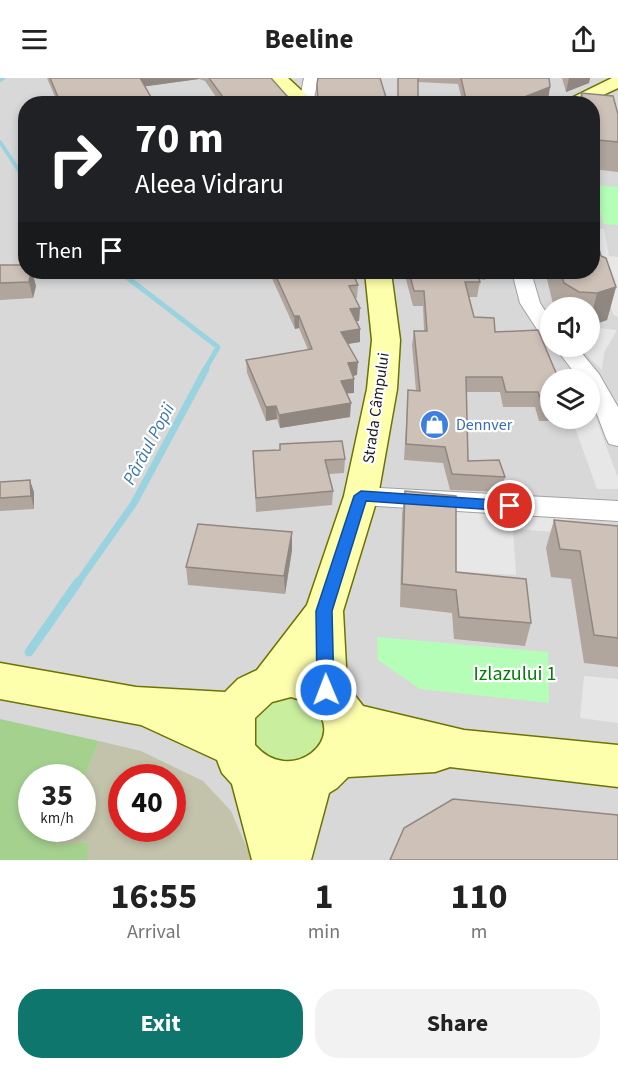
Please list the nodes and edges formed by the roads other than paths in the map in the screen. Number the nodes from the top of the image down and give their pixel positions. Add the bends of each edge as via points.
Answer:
1 (278, 78) edge
2 (311, 78) edge
3 (610, 78) edge
4 (618, 81) edge
5 (299, 96) edge
6 (308, 96) edge
7 (585, 96) edge
8 (379, 279) edge
9 (523, 279) edge
10 (540, 318) edge
11 (574, 357) edge
12 (618, 438) edge
13 (361, 496) junction
14 (618, 511) edge
15 (324, 611) junction
16 (0, 681) edge
17 (272, 682) junction
18 (330, 738) junction
19 (240, 743) junction
20 (618, 766) edge
21 (276, 860) edge
22 (287, 860) edge

1 - 5 street
2 - 6 street
3 - 4 street
4 - 7 street
8 - 13 street, Strada Câmpului via 386,340 375,430
9 - 10 street via 530,303
11 - 12 street via 604,398
13 - 14 street
13 - 15 street, Strada Câmpului
15 - 17 street, Strada Câmpului
15 - 18 street, Strada Câmpului
16 - 19 street via 136,706
17 - 18 street via 300,681
17 - 19 street via 251,693
18 - 19 street via 290,784 270,781
18 - 20 street
18 - 22 street, Strada Câmpului
19 - 21 street

